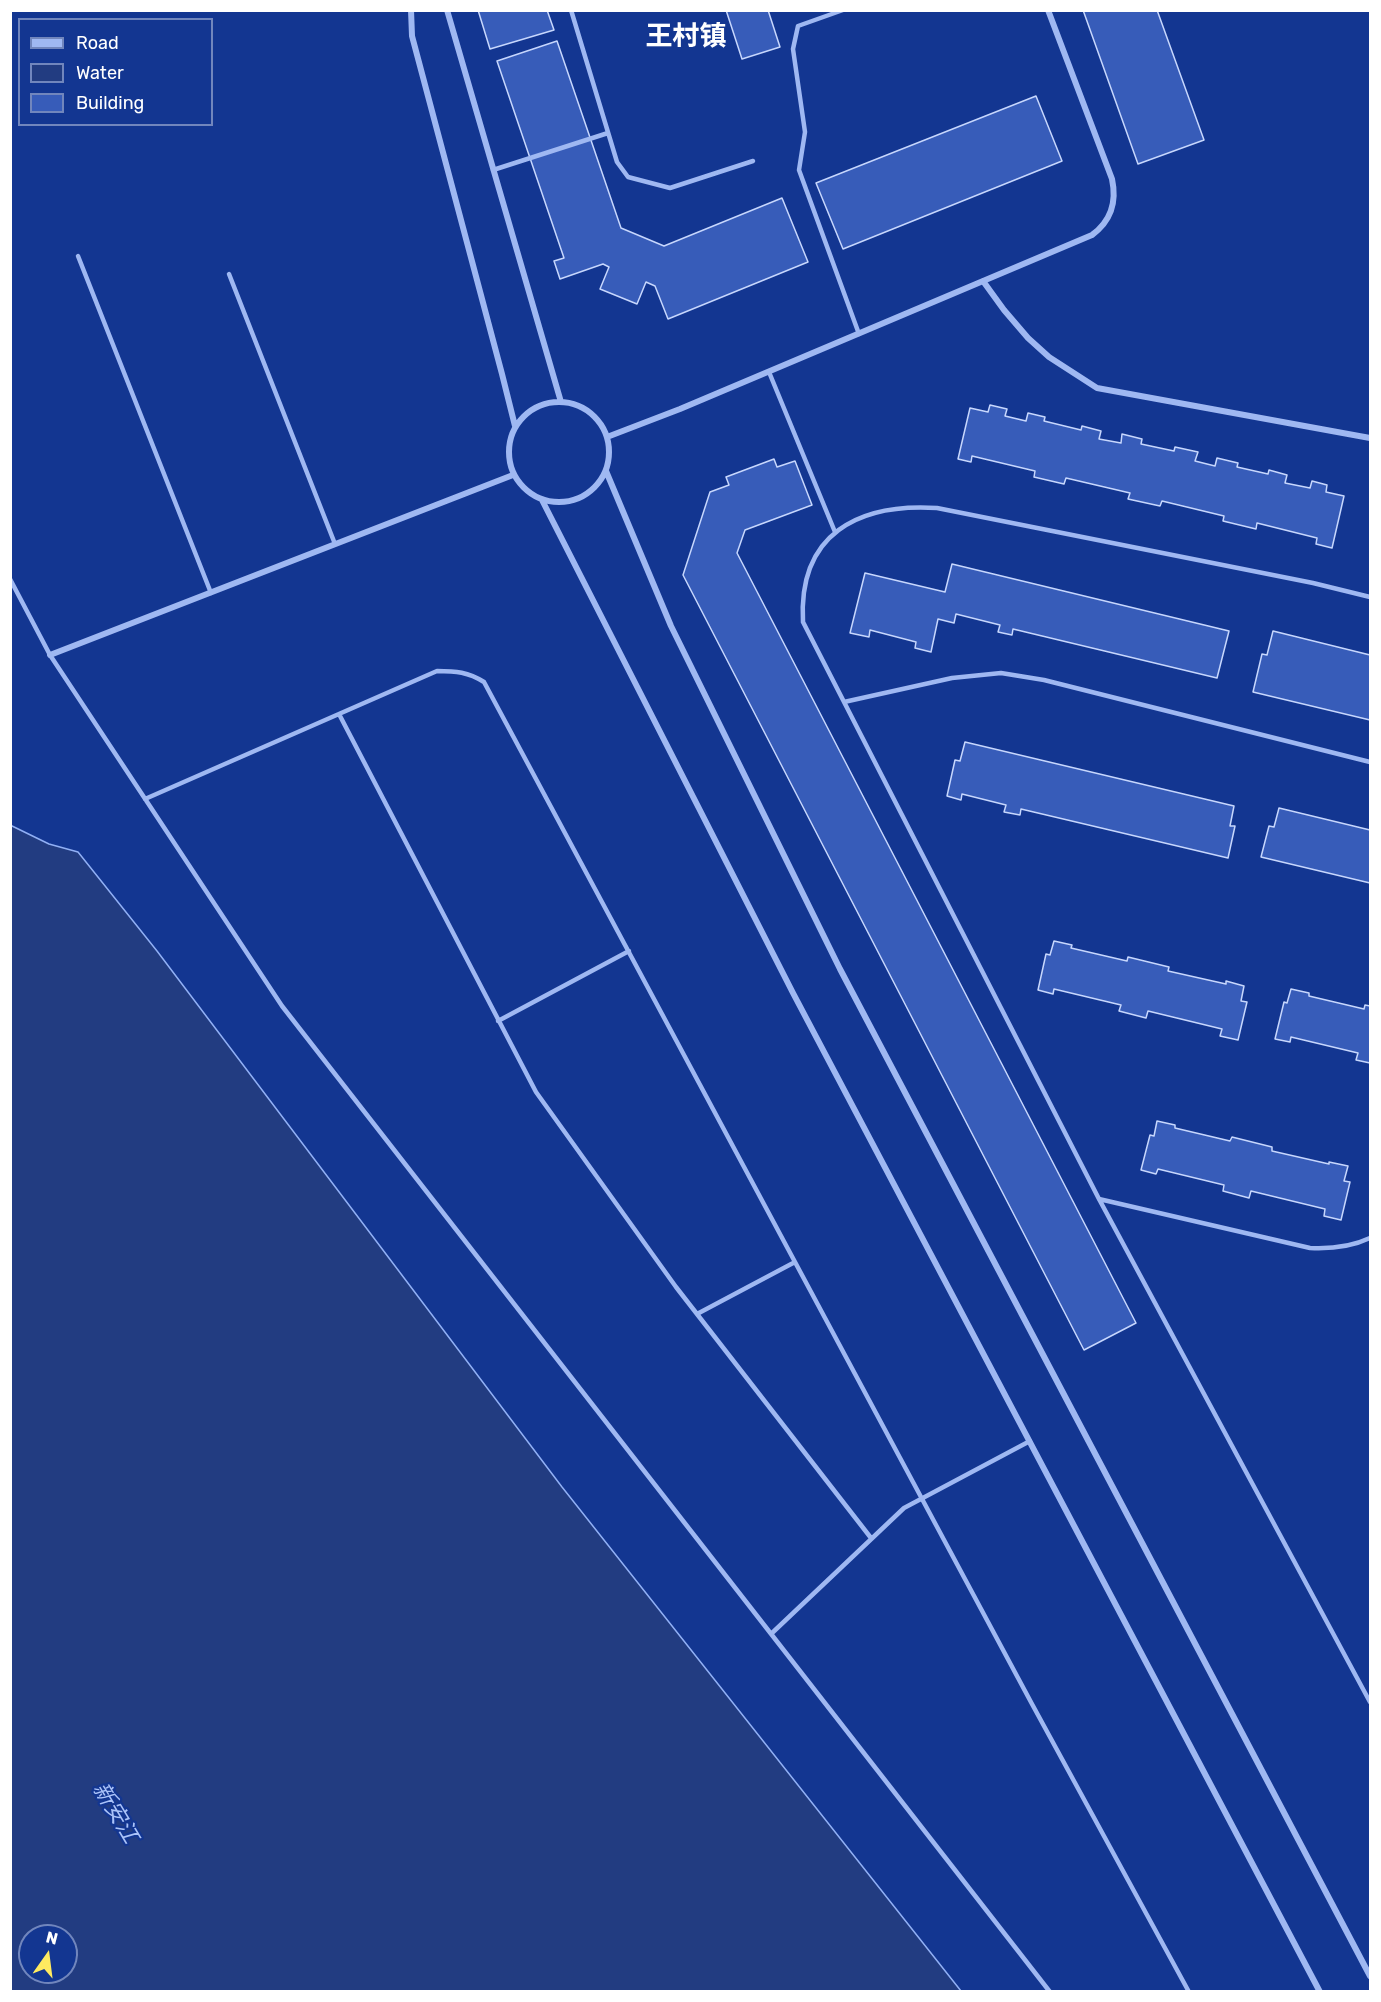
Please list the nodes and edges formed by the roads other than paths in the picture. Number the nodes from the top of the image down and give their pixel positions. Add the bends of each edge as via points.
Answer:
1 (411, 10) edge
2 (447, 10) edge
3 (571, 10) edge
4 (843, 10) edge
5 (1048, 10) edge
6 (608, 133) junction
7 (753, 161) dead end
8 (493, 170) junction
9 (78, 256) dead end
10 (229, 274) dead end
11 (983, 281) junction
12 (859, 334) junction
13 (769, 372) junction
14 (561, 402) junction
15 (514, 426) junction
16 (607, 437) junction
17 (1371, 438) edge
18 (606, 471) junction
19 (513, 475) junction
20 (542, 500) junction
21 (835, 532) junction
22 (335, 544) junction
23 (10, 579) edge
24 (211, 593) junction
25 (1371, 597) edge
26 (50, 655) junction
27 (844, 702) junction
28 (339, 714) junction
29 (1371, 762) edge
30 (145, 799) junction
31 (629, 951) junction
32 (498, 1021) junction
33 (1099, 1198) junction
34 (1371, 1238) edge
35 (795, 1262) junction
36 (697, 1314) junction
37 (1030, 1441) junction
38 (922, 1498) junction
39 (871, 1538) junction
40 (771, 1634) junction
41 (1371, 1701) edge
42 (1371, 1976) edge
43 (1050, 1992) edge
44 (1189, 1992) edge
45 (1320, 1992) edge

1 - 15 street via 412,36
2 - 8 street
3 - 6 lane
4 - 12 lane via 798,26 793,49 804,132 799,170
5 - 11 street via 1112,179 1113,209 1092,236
6 - 7 lane via 617,162 628,177 652,185 670,188
6 - 8 lane
8 - 14 street
9 - 24 lane
10 - 22 lane
11 - 12 street
11 - 17 street via 1028,338 1049,357 1097,387
12 - 13 street
13 - 16 street
13 - 21 lane
14 - 15 street via 539,405
14 - 16 street via 587,410
15 - 19 street via 508,442
16 - 18 street via 610,458
18 - 20 street via 586,495 571,502
18 - 42 street via 671,626 840,969
19 - 20 street via 523,489
19 - 22 street
20 - 37 street via 793,993
21 - 25 lane via 869,514 891,508 937,508
21 - 27 lane via 808,571 802,613
22 - 24 street
23 - 26 lane
24 - 26 street
26 - 30 lane
27 - 29 lane via 952,678 1001,673 1044,680
27 - 33 lane
28 - 30 lane
28 - 31 lane via 437,671 459,671 484,682
28 - 32 lane
30 - 40 lane via 282,1006
31 - 32 lane
31 - 35 lane
32 - 36 lane via 536,1092
33 - 34 lane via 1310,1248 1329,1249
33 - 41 lane
35 - 36 lane
35 - 38 lane
36 - 39 lane
37 - 38 lane
37 - 45 street
38 - 39 lane via 904,1508
38 - 44 lane
39 - 40 lane
40 - 43 lane

